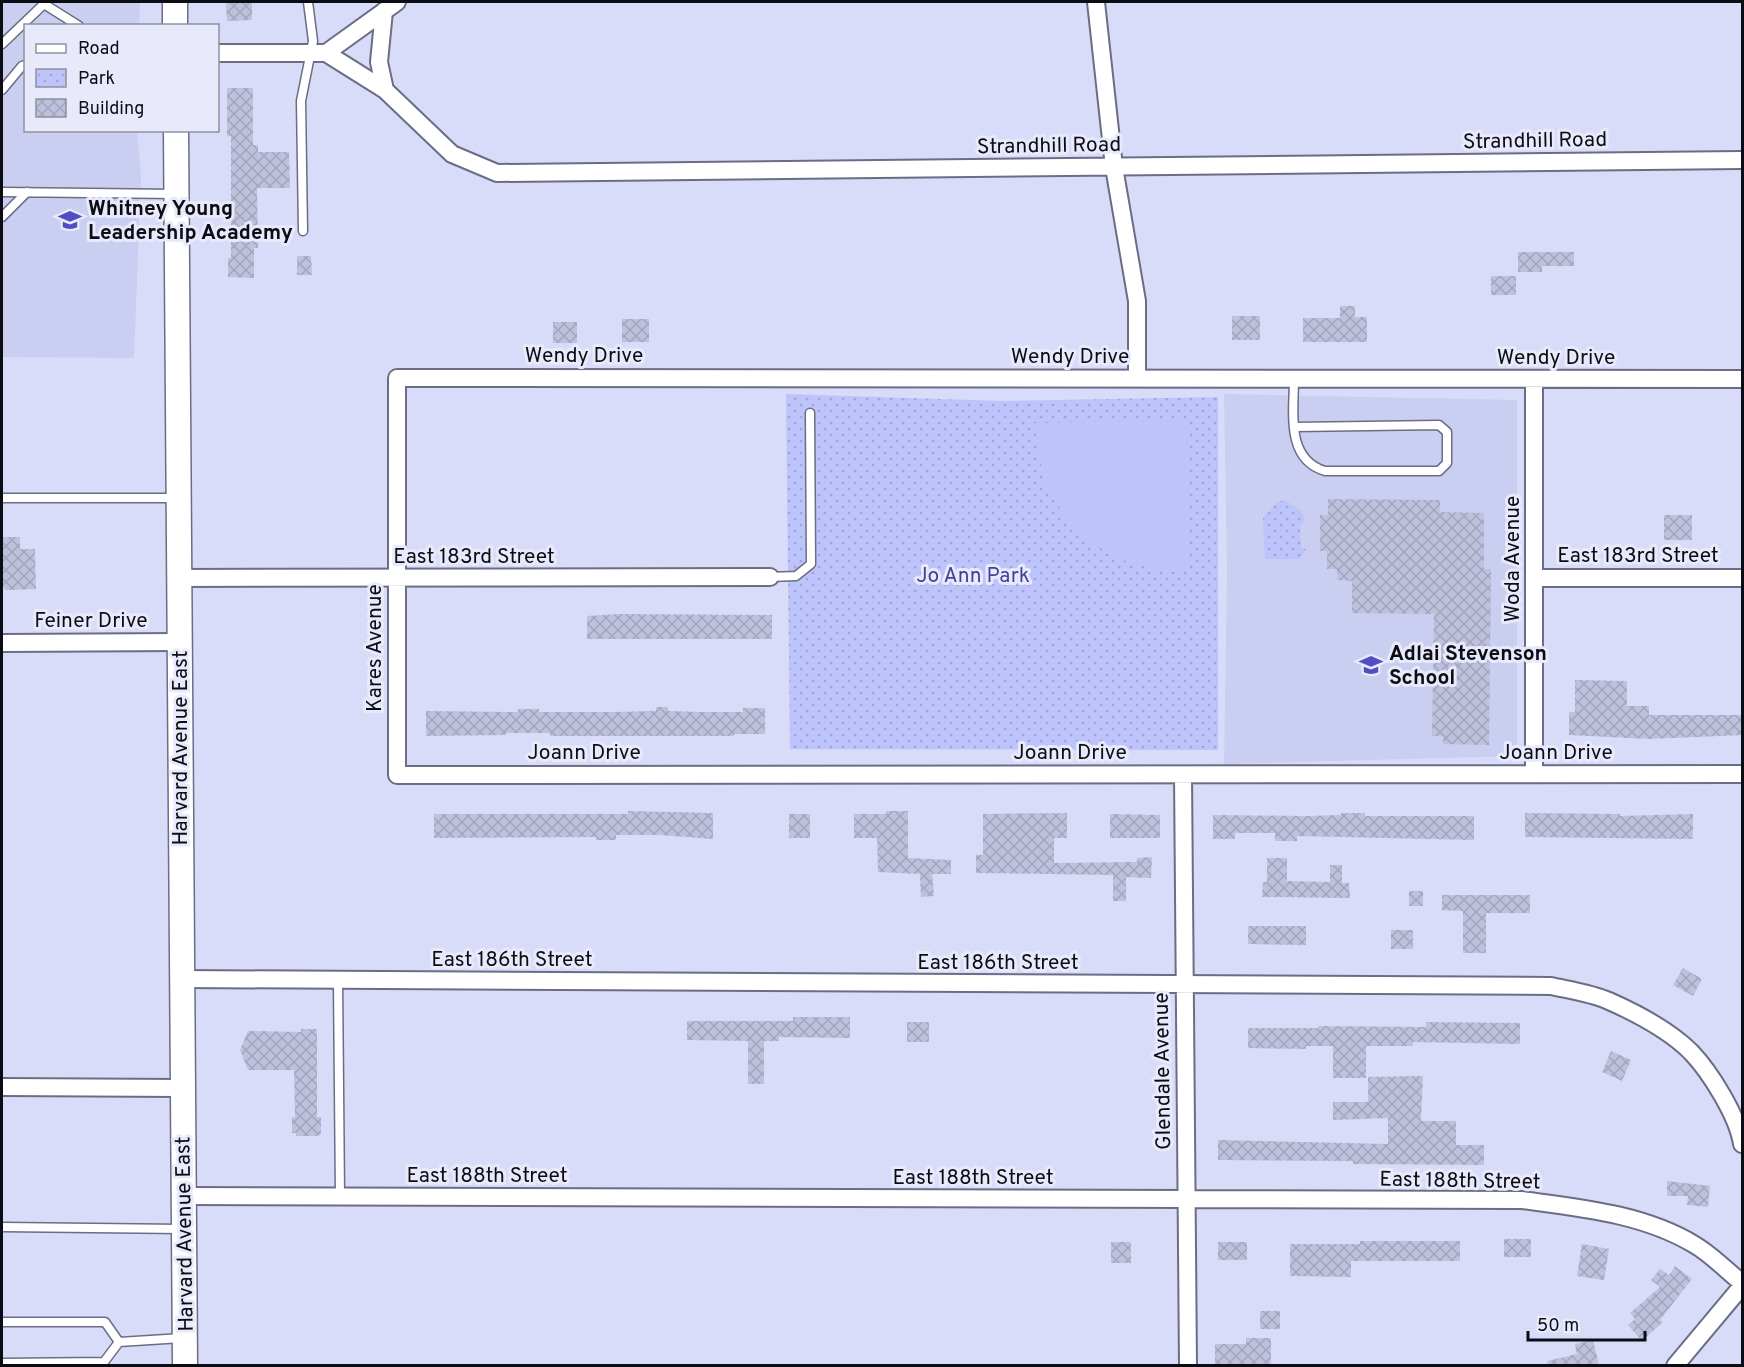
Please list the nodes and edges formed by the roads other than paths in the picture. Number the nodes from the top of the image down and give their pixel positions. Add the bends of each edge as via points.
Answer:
1 (175, 2) edge
2 (309, 2) edge
3 (1096, 2) edge
4 (390, 6) edge
5 (64, 22) edge
6 (175, 24) edge
7 (2, 44) edge
8 (318, 52) junction
9 (219, 53) edge
10 (24, 64) edge
11 (2, 90) edge
12 (385, 90) junction
13 (176, 132) edge
14 (1743, 160) edge
15 (1114, 167) junction
16 (2, 192) edge
17 (27, 192) junction
18 (176, 194) junction
19 (2, 218) edge
20 (303, 231) dead end
21 (397, 378) joint
22 (1137, 378) junction
23 (1294, 379) junction
24 (1743, 379) edge
25 (1534, 380) junction
26 (810, 413) dead end
27 (1294, 427) junction
28 (2, 498) edge
29 (179, 498) junction
30 (770, 577) joint
31 (179, 578) junction
32 (1534, 578) junction
33 (1743, 578) edge
34 (397, 579) junction
35 (180, 642) junction
36 (2, 643) edge
37 (1534, 774) junction
38 (1743, 774) edge
39 (397, 775) joint
40 (1183, 775) junction
41 (181, 979) junction
42 (338, 981) junction
43 (1183, 985) junction
44 (2, 1087) edge
45 (182, 1088) junction
46 (1743, 1144) edge
47 (184, 1196) junction
48 (340, 1197) junction
49 (1188, 1201) junction
50 (2, 1227) edge
51 (184, 1229) junction
52 (1743, 1285) edge
53 (2, 1322) edge
54 (185, 1338) junction
55 (119, 1342) junction
56 (2, 1364) edge
57 (185, 1365) edge
58 (1188, 1365) edge
59 (1675, 1365) edge

1 - 6 main road
2 - 8 lane
3 - 15 street
4 - 8 street
4 - 12 street via 379,62
5 - 7 lane via 44,4
8 - 9 street
8 - 12 street, Strandhill Road
8 - 20 lane via 301,101
10 - 11 lane
12 - 15 street, Strandhill Road via 452,154 497,172
13 - 18 main road, Harvard Avenue East
14 - 15 street, Strandhill Road
15 - 22 street via 1137,301
16 - 17 lane
17 - 18 lane
17 - 19 lane
18 - 29 main road, Harvard Avenue East
21 - 22 street, Wendy Drive
21 - 34 street, Kares Avenue
22 - 23 street, Wendy Drive
23 - 25 street, Wendy Drive
23 - 27 lane
24 - 25 street, Wendy Drive
25 - 32 street, Woda Avenue
26 - 30 lane via 811,564 796,576
27 - 27 lane via 1295,442 1304,456 1325,471 1439,471 1447,463 1447,432 1439,425
28 - 29 lane
29 - 31 main road, Harvard Avenue East
30 - 34 street, East 183rd Street
31 - 34 street, East 183rd Street
31 - 35 main road, Harvard Avenue East
32 - 33 street, East 183rd Street
32 - 37 street, Woda Avenue
34 - 39 street, Kares Avenue
35 - 36 street, Feiner Drive
35 - 41 main road, Harvard Avenue East
37 - 38 street, Joann Drive
37 - 40 street, Joann Drive
39 - 40 street, Joann Drive
40 - 43 street, Glendale Avenue
41 - 42 street, East 186th Street
41 - 45 main road, Harvard Avenue East
42 - 43 street, East 186th Street
42 - 48 lane
43 - 46 street, East 186th Street via 1551,986 1608,1000 1691,1052 1722,1095
43 - 49 street, Glendale Avenue
44 - 45 street
45 - 47 main road, Harvard Avenue East
47 - 48 street, East 188th Street
47 - 51 main road, Harvard Avenue East
48 - 49 street, East 188th Street
49 - 52 street, East 188th Street via 1522,1200 1589,1210 1643,1222 1696,1245
49 - 58 street, Glendale Avenue
50 - 51 lane
51 - 54 main road, Harvard Avenue East
52 - 59 street
53 - 55 lane via 105,1322
54 - 55 lane
54 - 57 main road, Harvard Avenue East
55 - 56 lane via 104,1362

